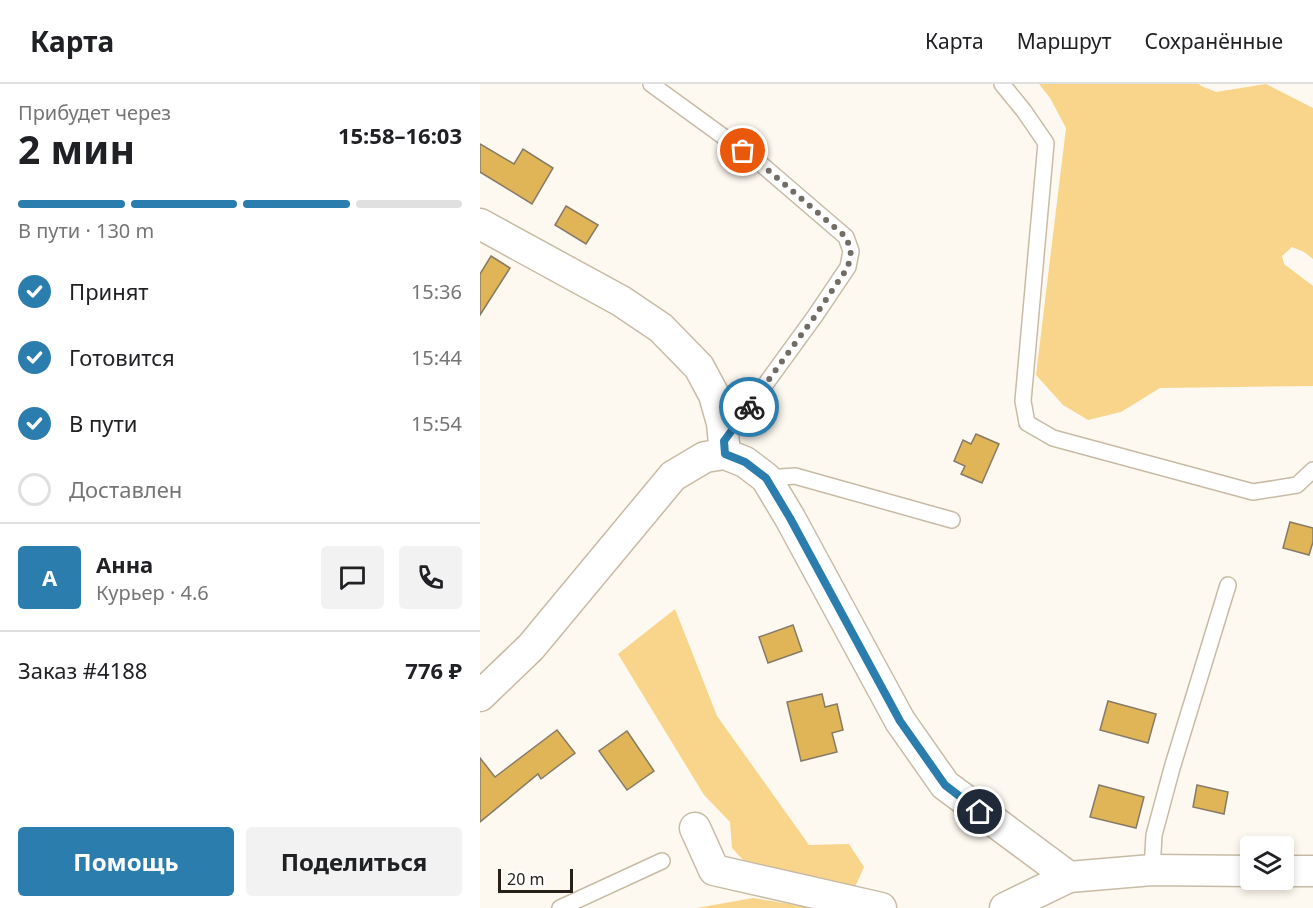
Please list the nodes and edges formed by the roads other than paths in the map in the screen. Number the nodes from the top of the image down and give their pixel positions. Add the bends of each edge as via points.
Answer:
1 (651, 84) edge
2 (1002, 84) edge
3 (480, 224) edge
4 (725, 447) junction
5 (1313, 470) edge
6 (766, 478) junction
7 (952, 520) dead end
8 (1228, 585) dead end
9 (480, 696) edge
10 (695, 828) dead end
11 (662, 861) dead end
12 (1152, 870) junction
13 (1240, 871) edge
14 (1294, 871) edge
15 (1313, 871) edge
16 (1069, 877) junction
17 (560, 908) edge
18 (881, 908) edge
19 (1005, 908) edge

1 - 4 lane via 761,164 846,237 851,251 848,267
2 - 5 lane via 1046,143 1023,401 1027,423 1053,438 1252,492 1297,485
3 - 4 street via 621,301 661,328 699,368 714,395
4 - 6 street
4 - 9 street via 673,476 531,647
6 - 7 lane via 795,476
6 - 16 street via 900,721 945,785
8 - 12 lane via 1154,835
10 - 18 street via 714,870
11 - 17 lane
12 - 13 street
12 - 16 street
14 - 15 street
16 - 19 street

